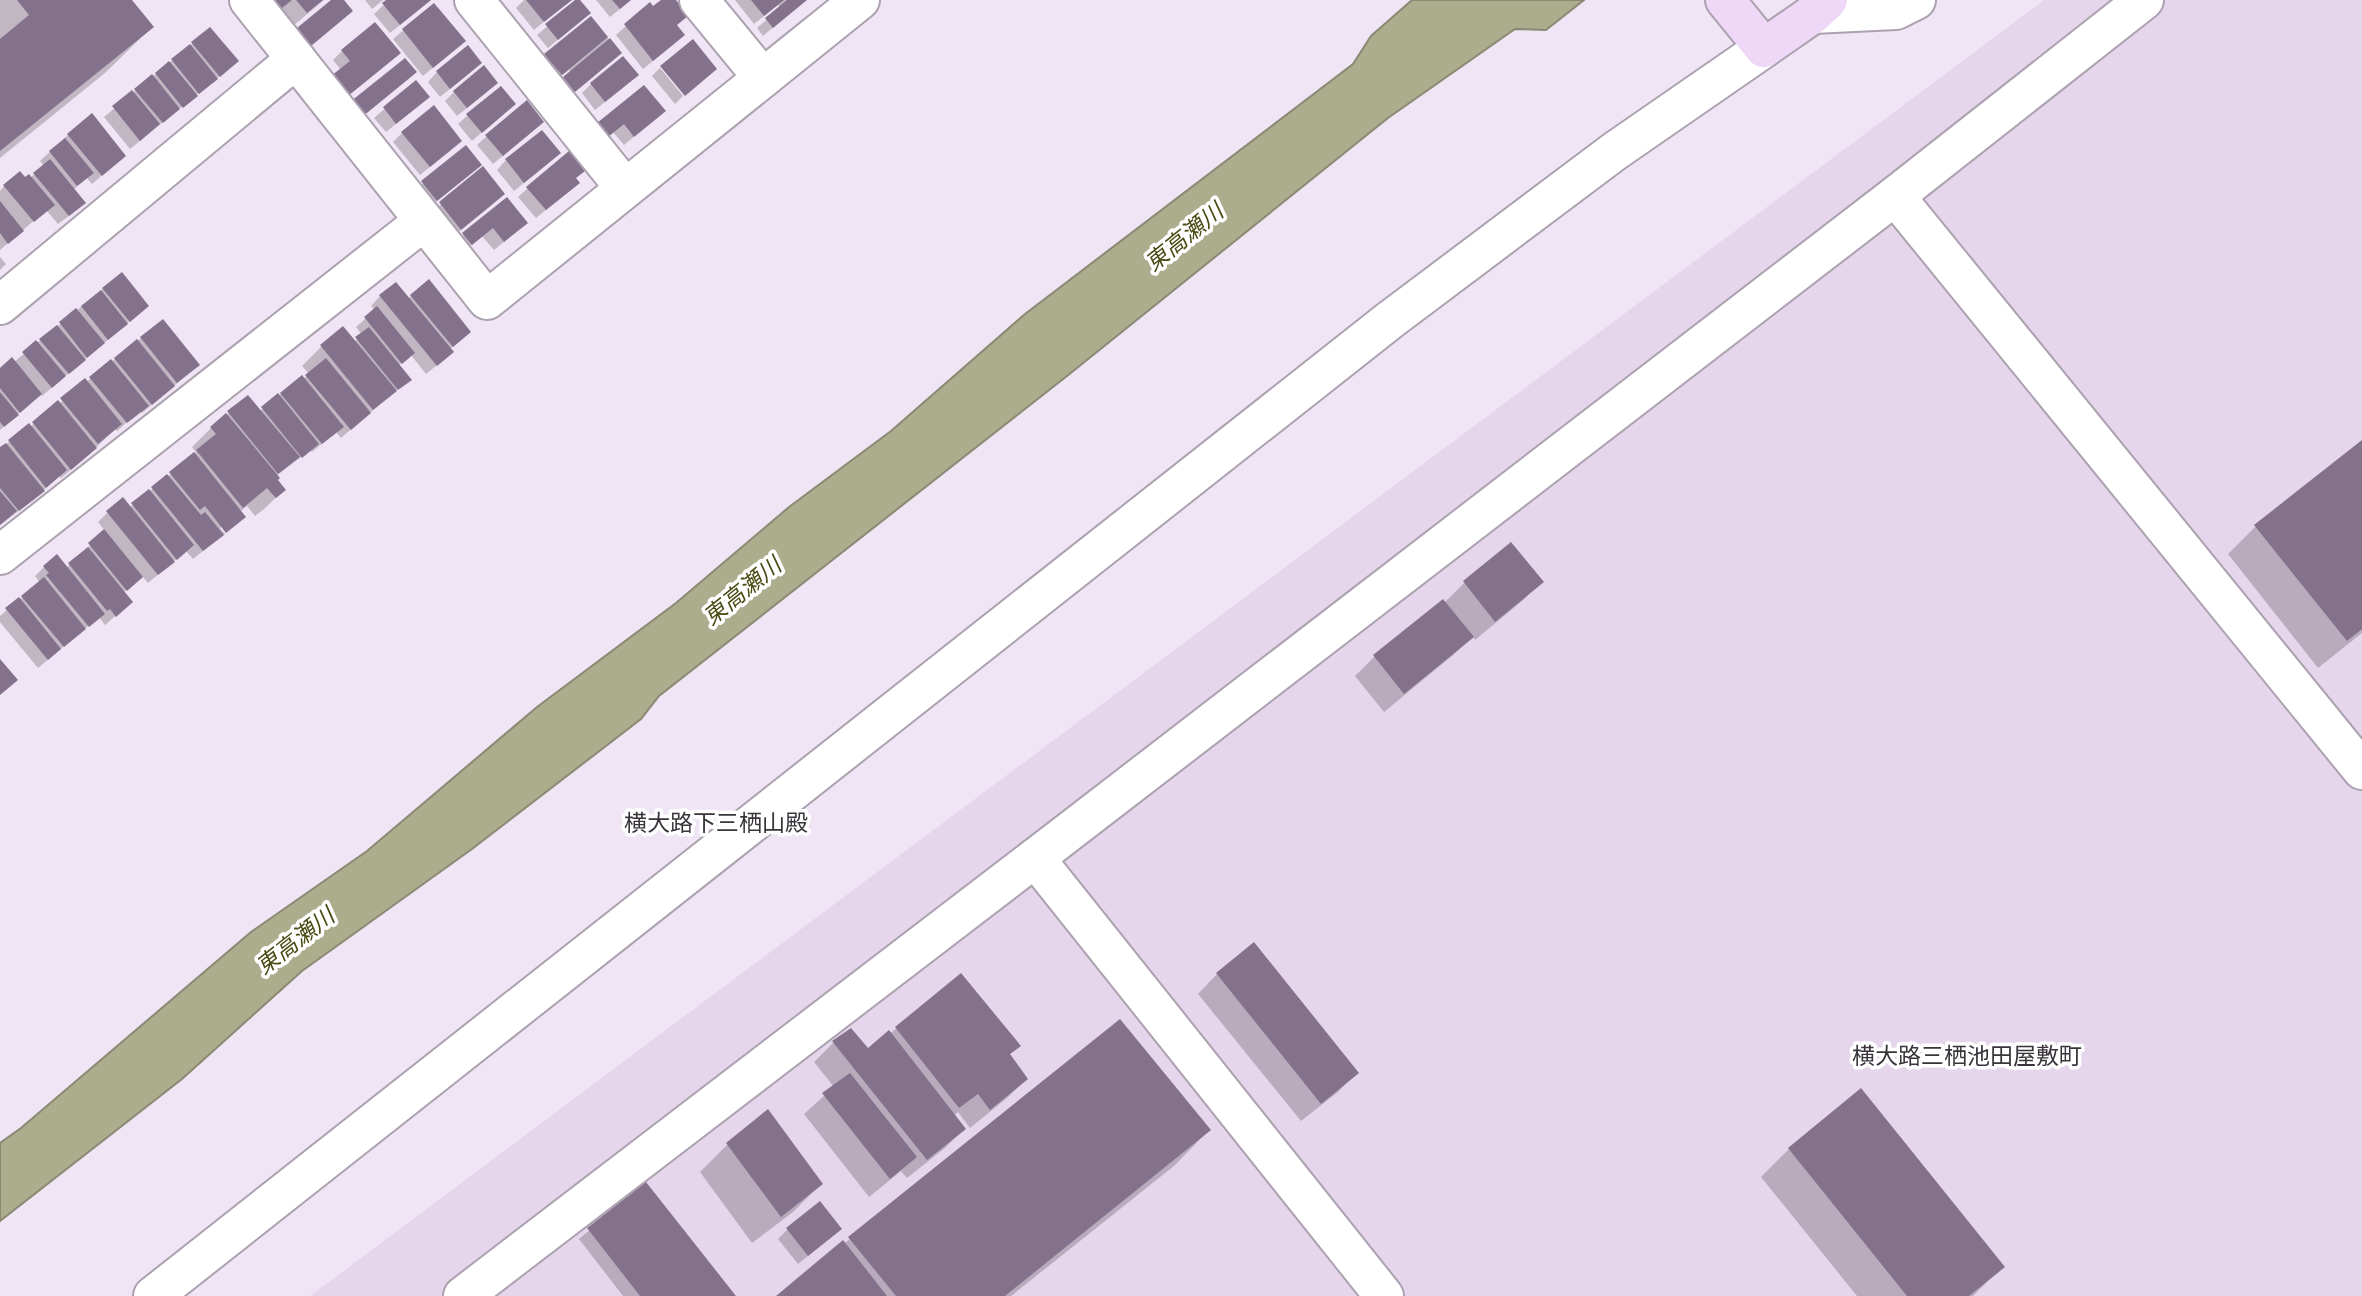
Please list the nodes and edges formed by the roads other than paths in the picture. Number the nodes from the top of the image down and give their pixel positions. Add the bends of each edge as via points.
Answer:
1 (249, 0) edge
2 (474, 0) edge
3 (699, 0) edge
4 (860, 0) edge
5 (1916, 0) edge
6 (2144, 0) edge
7 (1821, 7) edge
8 (1732, 9) edge
9 (1764, 48) junction
10 (296, 59) junction
11 (763, 78) junction
12 (625, 188) junction
13 (1895, 196) junction
14 (424, 221) junction
15 (0, 305) edge
16 (0, 555) edge
17 (2362, 770) edge
18 (1035, 858) junction
19 (153, 1296) edge
20 (463, 1296) edge
21 (1384, 1296) edge

1 - 10 street
2 - 12 street
3 - 11 street
4 - 11 street
5 - 7 street via 1896,10
6 - 13 street
7 - 9 main road
8 - 9 main road
9 - 19 street via 1615,151 1390,320
10 - 14 street
10 - 15 street
11 - 12 street
12 - 14 street via 487,300
13 - 17 street
13 - 18 street
14 - 16 street
18 - 20 street
18 - 21 street

